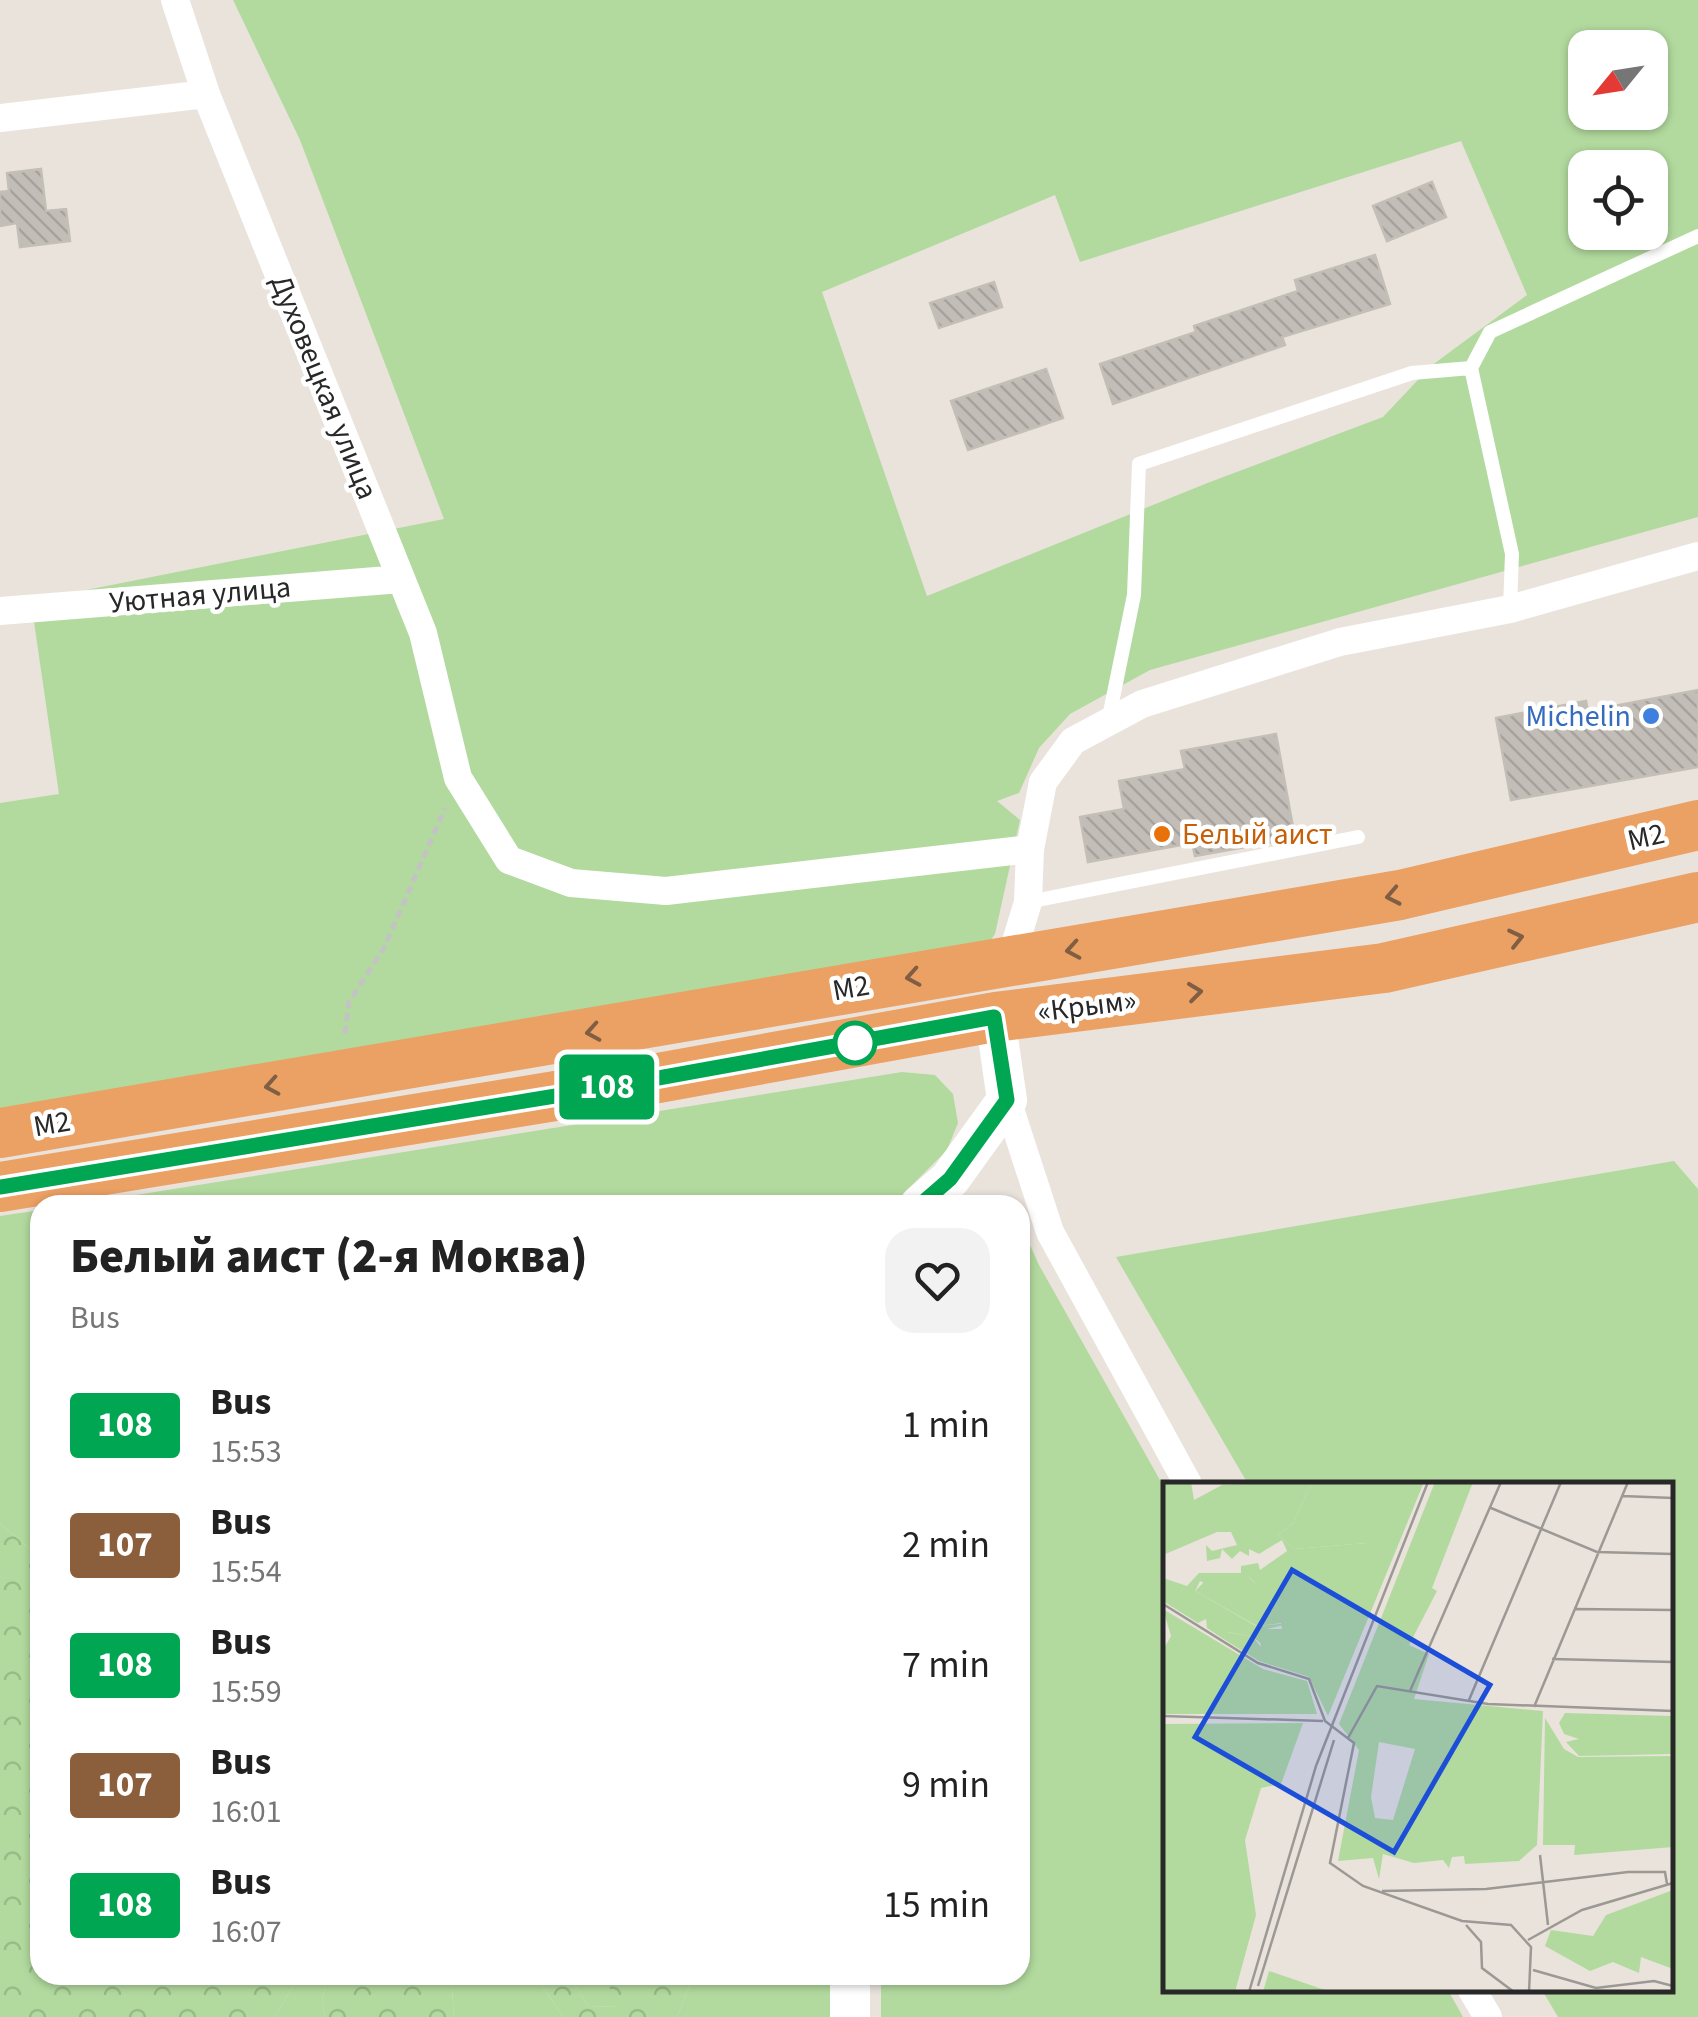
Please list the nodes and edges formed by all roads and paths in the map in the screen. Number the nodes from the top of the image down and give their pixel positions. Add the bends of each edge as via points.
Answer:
1 (175, 0) edge
2 (206, 94) junction
3 (0, 118) edge
4 (1698, 236) edge
5 (1470, 368) junction
6 (1698, 556) edge
7 (401, 579) junction
8 (1510, 609) junction
9 (0, 612) edge
10 (1108, 722) junction
11 (458, 778) junction
12 (1698, 825) edge
13 (1358, 836) dead end
14 (1030, 849) junction
15 (1698, 897) edge
16 (1028, 902) junction
17 (1009, 961) junction
18 (994, 1017) junction
19 (340, 1075) junction
20 (1007, 1100) junction
21 (0, 1133) edge
22 (0, 1187) edge
23 (932, 1195) edge
24 (1187, 1482) edge
25 (850, 1985) edge
26 (1473, 1992) edge
27 (850, 2017) edge
28 (1488, 2017) edge

1 - 2 street, Духовецкая улица
2 - 3 street
2 - 7 street, Духовецкая улица
4 - 5 lane via 1490,332
5 - 8 lane via 1512,554
5 - 10 lane via 1412,373 1139,464 1134,595
6 - 8 street
7 - 9 street, Уютная улица
7 - 11 street, Духовецкая улица via 423,633
8 - 10 street via 1340,642 1142,704
10 - 14 street via 1073,740 1043,782
11 - 14 street, Духовецкая улица via 510,860 571,883 666,891
11 - 19 path via 384,948 348,1002
12 -> 17 highway, М2 via 1400,895
13 - 16 lane
14 - 16 street
18 -> 15 highway, «Крым» via 1384,968
16 - 17 street
17 - 18 street
17 -> 19 highway, М2
18 - 20 street
18 - 22 highway, «Крым»
19 -> 21 highway, М2
20 - 23 street
20 - 24 street via 1050,1232
25 - 27 street
26 - 28 street

